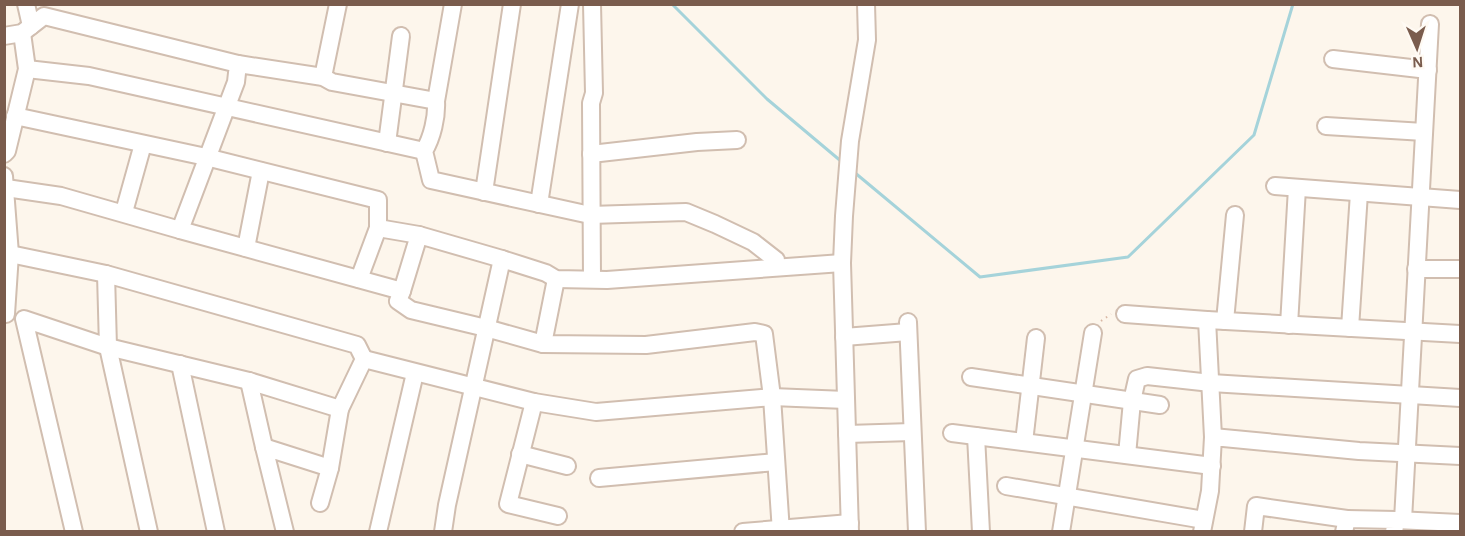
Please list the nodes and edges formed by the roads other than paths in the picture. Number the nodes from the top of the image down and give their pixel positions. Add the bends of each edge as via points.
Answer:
1 (26, 4) edge
2 (338, 4) edge
3 (453, 4) edge
4 (512, 4) edge
5 (570, 4) edge
6 (592, 4) edge
7 (866, 4) edge
8 (33, 20) edge
9 (1430, 24) dead end
10 (4, 36) edge
11 (401, 36) dead end
12 (1333, 59) dead end
13 (238, 64) junction
14 (27, 69) junction
15 (1428, 70) junction
16 (323, 77) junction
17 (393, 94) junction
18 (436, 101) junction
19 (227, 107) junction
20 (15, 116) junction
21 (1326, 126) dead end
22 (1424, 132) junction
23 (737, 140) dead end
24 (387, 143) junction
25 (143, 144) junction
26 (424, 151) junction
27 (4, 154) edge
28 (591, 154) junction
29 (208, 158) junction
30 (261, 171) junction
31 (5, 182) edge
32 (1275, 186) dead end
33 (1297, 188) junction
34 (484, 192) junction
35 (1359, 193) junction
36 (1420, 197) junction
37 (1461, 200) edge
38 (539, 204) junction
39 (124, 212) junction
40 (590, 215) junction
41 (1235, 215) dead end
42 (378, 228) junction
43 (180, 230) junction
44 (419, 235) junction
45 (246, 248) junction
46 (10, 254) junction
47 (502, 260) junction
48 (842, 264) junction
49 (776, 267) junction
50 (1416, 269) junction
51 (1461, 269) edge
52 (106, 274) junction
53 (358, 279) junction
54 (556, 279) junction
55 (592, 279) junction
56 (402, 291) junction
57 (5, 313) edge
58 (1125, 314) dead end
59 (24, 319) junction
60 (1208, 320) junction
61 (1225, 321) junction
62 (1289, 325) junction
63 (486, 328) junction
64 (1350, 328) junction
65 (1413, 332) junction
66 (1093, 333) dead end
67 (1461, 334) edge
68 (844, 337) junction
69 (1036, 338) dead end
70 (543, 344) junction
71 (108, 347) junction
72 (364, 359) junction
73 (180, 364) junction
74 (414, 373) junction
75 (971, 377) dead end
76 (249, 381) junction
77 (1211, 383) junction
78 (1030, 386) junction
79 (473, 387) junction
80 (1083, 394) junction
81 (1409, 395) junction
82 (772, 397) junction
83 (1461, 398) edge
84 (846, 400) junction
85 (1132, 401) junction
86 (534, 402) junction
87 (1160, 405) dead end
88 (340, 409) junction
89 (912, 432) junction
90 (952, 433) dead end
91 (847, 434) junction
92 (976, 436) junction
93 (1213, 437) junction
94 (1024, 442) junction
95 (264, 447) junction
96 (1074, 448) junction
97 (1406, 453) junction
98 (520, 454) junction
99 (1127, 455) junction
100 (1461, 456) edge
101 (776, 462) junction
102 (567, 466) dead end
103 (1212, 466) junction
104 (330, 468) junction
105 (599, 478) dead end
106 (1006, 486) dead end
107 (1067, 497) junction
108 (320, 503) dead end
109 (558, 516) dead end
110 (1398, 524) edge
111 (1345, 525) edge
112 (1203, 526) edge
113 (1455, 526) edge
114 (850, 527) edge
115 (781, 529) edge
116 (74, 531) edge
117 (149, 531) edge
118 (216, 531) edge
119 (285, 531) edge
120 (378, 531) edge
121 (443, 531) edge
122 (743, 531) edge
123 (917, 531) edge
124 (981, 531) edge
125 (1061, 531) edge
126 (1253, 531) edge

1 - 8 street
2 - 16 street
3 - 18 street
4 - 34 street
5 - 38 street
6 - 28 street
7 - 48 street via 867,40 848,167
8 - 10 street
8 - 13 street
8 - 14 street
9 - 15 street
11 - 17 street
12 - 15 street
13 - 16 street
13 - 19 street
14 - 19 street via 89,76
14 - 20 street
15 - 22 street
16 - 17 street
17 - 18 street
17 - 24 street
18 - 26 street
19 - 24 street
19 - 29 street
20 - 25 street
20 - 27 street
21 - 22 street
22 - 36 street
23 - 28 street
24 - 26 street
25 - 29 street
25 - 39 street
26 - 34 street via 431,180
28 - 40 street
29 - 30 street
29 - 43 street
30 - 42 street via 378,200
30 - 45 street
31 - 39 street
31 - 46 street
32 - 33 street
33 - 35 street
33 - 62 street
34 - 38 street
35 - 36 street
35 - 64 street
36 - 37 street
36 - 50 street
38 - 40 street
39 - 43 street
40 - 49 street via 686,212 753,242 776,260
40 - 55 street
41 - 61 street
42 - 44 street
42 - 53 street
43 - 45 street
44 - 47 street
44 - 56 street
45 - 53 street
46 - 52 street
46 - 57 street
47 - 54 street
47 - 63 street
48 - 49 street
48 - 68 street
49 - 55 street
50 - 51 street
50 - 65 street
52 - 71 street
52 - 72 street via 357,345
53 - 56 street
54 - 55 street
54 - 70 street
56 - 63 street via 398,301 411,310
57 - 59 street
58 - 60 street
59 - 71 street
59 - 116 street
60 - 61 street
60 - 77 street
61 - 62 street
62 - 64 street
63 - 70 street
63 - 79 street
64 - 65 street
65 - 67 street
65 - 81 street
66 - 80 street
68 - 84 street
68 - 89 street via 908,327
69 - 78 street
70 - 82 street via 646,345 764,334
71 - 73 street
71 - 117 street
72 - 74 street
72 - 88 street
73 - 76 street
73 - 118 street
74 - 79 street
74 - 120 street
75 - 78 street
76 - 88 street
76 - 95 street
77 - 81 street
77 - 85 street via 1147,376 1137,380
77 - 93 street
78 - 80 street
78 - 94 street
79 - 86 street
79 - 121 street
80 - 85 street
80 - 96 street
81 - 83 street
81 - 97 street
82 - 84 street
82 - 86 street via 596,412
82 - 101 street
84 - 91 street
85 - 87 street
85 - 99 street
86 - 98 street
88 - 104 street
89 - 91 street
89 - 123 street
90 - 92 street
91 - 114 street
92 - 94 street
92 - 124 street
93 - 97 street
93 - 103 street
94 - 96 street
95 - 104 street
95 - 119 street
96 - 99 street
96 - 107 street
97 - 100 street
97 - 110 street
98 - 102 street
98 - 109 street via 508,504
99 - 103 street
101 - 105 street
101 - 115 street
103 - 112 street
104 - 108 street
106 - 107 street
107 - 112 street
107 - 125 street
110 - 111 street
110 - 113 street
111 - 126 street via 1256,506
114 - 115 street
115 - 122 street

